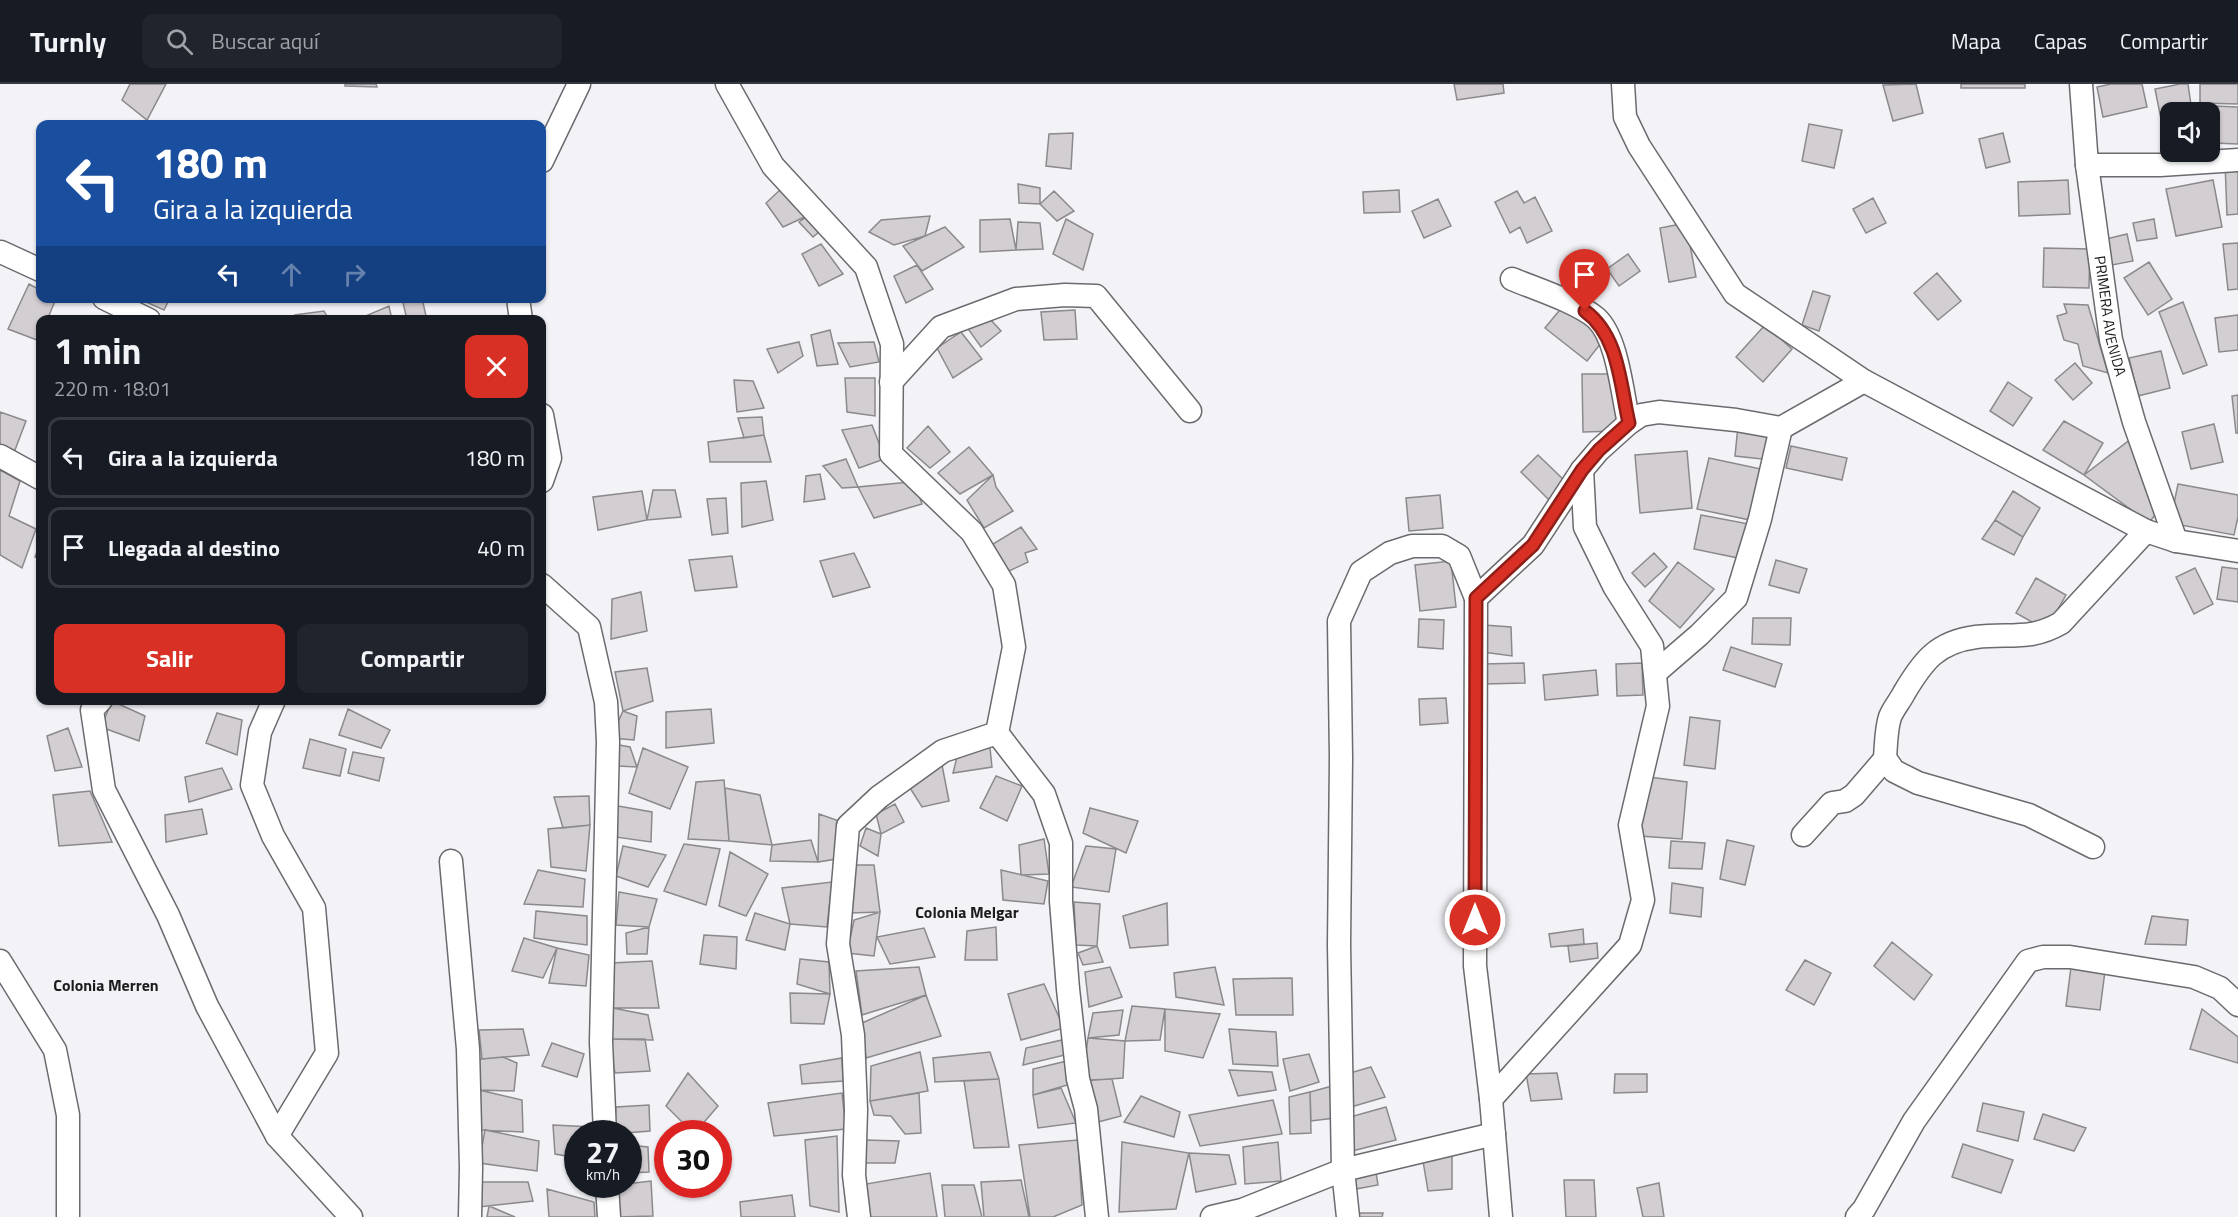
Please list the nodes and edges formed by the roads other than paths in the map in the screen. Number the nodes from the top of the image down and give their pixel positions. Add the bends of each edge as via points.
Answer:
1 (579, 84) edge
2 (727, 84) edge
3 (1623, 84) edge
4 (2081, 84) edge
5 (546, 152) edge
6 (2238, 160) edge
7 (2087, 165) junction
8 (2, 252) dead end
9 (36, 268) edge
10 (1512, 279) dead end
11 (114, 303) edge
12 (139, 315) edge
13 (1864, 381) junction
14 (891, 382) junction
15 (1190, 411) dead end
16 (1629, 423) junction
17 (1781, 428) junction
18 (0, 456) edge
19 (1582, 470) junction
20 (36, 476) edge
21 (2146, 531) junction
22 (2176, 541) junction
23 (2238, 551) edge
24 (546, 589) edge
25 (1476, 598) junction
26 (1654, 673) junction
27 (96, 705) edge
28 (272, 705) edge
29 (998, 733) junction
30 (1885, 759) junction
31 (1803, 835) dead end
32 (2092, 847) dead end
33 (451, 861) dead end
34 (0, 961) edge
35 (2238, 1005) edge
36 (1491, 1099) junction
37 (604, 1120) edge
38 (1494, 1134) junction
39 (277, 1136) junction
40 (1343, 1170) junction
41 (608, 1198) edge
42 (68, 1217) edge
43 (351, 1217) edge
44 (470, 1217) edge
45 (609, 1217) edge
46 (859, 1217) edge
47 (1097, 1217) edge
48 (1212, 1217) edge
49 (1348, 1217) edge
50 (1501, 1217) edge
51 (1857, 1217) edge

1 - 5 street
2 - 14 street via 773,166 866,267 892,344
3 - 13 street via 1625,117 1639,146 1735,294
4 - 7 street, PRIMERA AVENIDA
6 - 7 street
7 - 22 street, PRIMERA AVENIDA via 2111,340 2133,422
8 - 9 street
10 - 16 street via 1598,320 1612,343
11 - 12 street
13 - 17 street
13 - 21 street
14 - 15 street via 941,327 1016,299 1096,296
14 - 29 street via 891,454 972,532 1004,585 1014,647
16 - 17 street via 1641,415 1659,412
16 - 19 street
17 - 26 street via 1736,598
18 - 20 street
19 - 25 street via 1533,545
19 - 26 street via 1585,527 1614,586 1652,646
21 - 22 street
21 - 30 street via 2061,623 2030,636 1976,637 1934,651 1920,666 1890,718
22 - 23 street
24 - 37 street via 589,627 606,702 600,1042
25 - 36 street via 1475,966
25 - 40 street via 1460,556 1442,546 1412,546 1390,553 1361,572 1339,621
26 - 36 street via 1658,706 1630,825 1643,900 1630,945
27 - 39 street via 92,710 104,790 168,915 207,1006
28 - 39 street via 261,732 252,785 273,836 314,908 327,1053
29 - 46 street via 943,752 879,797 848,826 838,944 853,1035 854,1175
29 - 47 street via 1044,794 1061,843 1068,989
30 - 31 street via 1854,795 1832,803
30 - 32 street via 1894,771 1918,783 2029,815
33 - 44 street via 468,1049
34 - 42 street via 54,1050 68,1115
35 - 51 street via 2220,988 2194,977 2070,957 2028,961 1914,1121
36 - 38 street
38 - 40 street
38 - 50 street
39 - 43 street
40 - 48 street via 1242,1210
40 - 49 street
41 - 45 street

